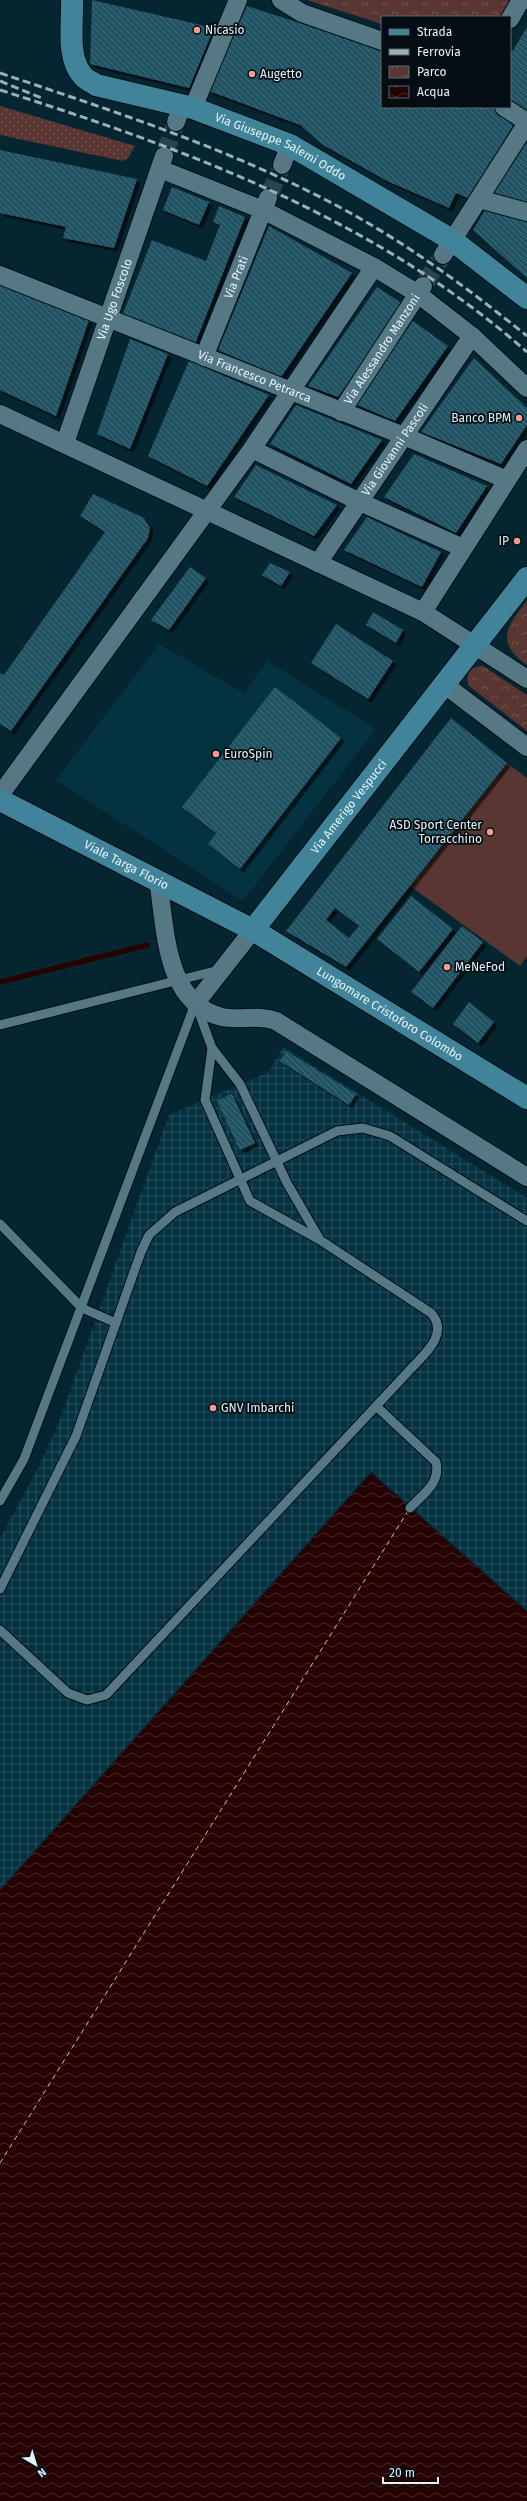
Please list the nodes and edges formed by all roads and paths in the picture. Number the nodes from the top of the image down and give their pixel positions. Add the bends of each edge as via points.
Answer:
1 (72, 0) edge
2 (238, 0) edge
3 (281, 0) edge
4 (521, 0) edge
5 (511, 17) edge
6 (381, 41) edge
7 (506, 108) edge
8 (184, 111) junction
9 (527, 122) edge
10 (290, 145) junction
11 (282, 165) tunnel mouth
12 (479, 200) junction
13 (265, 204) junction
14 (527, 212) edge
15 (448, 247) junction
16 (374, 267) junction
17 (0, 275) edge
18 (421, 290) junction
19 (527, 298) edge
20 (108, 318) junction
21 (472, 336) junction
22 (204, 357) junction
23 (527, 388) edge
24 (290, 392) junction
25 (341, 412) junction
26 (0, 414) edge
27 (404, 436) junction
28 (65, 443) junction
29 (252, 448) junction
30 (527, 449) edge
31 (507, 480) junction
32 (360, 502) junction
33 (208, 511) junction
34 (463, 548) junction
35 (318, 563) junction
36 (527, 578) edge
37 (423, 612) junction
38 (477, 645) junction
39 (527, 679) edge
40 (445, 685) junction
41 (527, 747) edge
42 (0, 795) edge
43 (0, 800) edge
44 (158, 880) junction
45 (253, 930) junction
46 (222, 970) junction
47 (177, 980) junction
48 (195, 1004) junction
49 (0, 1025) edge
50 (212, 1048) junction
51 (527, 1098) edge
52 (276, 1161) junction
53 (527, 1177) edge
54 (241, 1179) junction
55 (527, 1221) edge
56 (0, 1224) edge
57 (320, 1240) junction
58 (82, 1308) junction
59 (116, 1323) junction
60 (376, 1406) junction
61 (0, 1501) edge
62 (410, 1508) dead end
63 (0, 1589) edge
64 (0, 1630) edge

1 - 8 street, Via Giuseppe Salemi Oddo via 73,50 76,66 83,77 96,85
2 - 8 street
3 - 6 street via 302,13
4 - 5 street
7 - 9 street
8 - 10 street, Via Giuseppe Salemi Oddo
9 - 12 street
10 - 11 street
10 - 15 street, Via Giuseppe Salemi Oddo
12 - 14 street
12 - 15 street
13 - 16 street
13 - 20 street, Via Ugo Foscolo via 162,162
13 - 22 street, Via Prati
15 - 19 street, Via Giuseppe Salemi Oddo
16 - 18 street
16 - 24 street
17 - 20 street, Via Francesco Petrarca
18 - 21 street
18 - 25 street, Via Alessandro Manzoni
20 - 22 street, Via Francesco Petrarca
20 - 28 street, Via Ugo Foscolo
21 - 23 street
21 - 27 street, Via Giovanni Pascoli
22 - 24 street, Via Francesco Petrarca
24 - 25 street, Via Francesco Petrarca
24 - 29 street
25 - 27 street, Via Francesco Petrarca
26 - 28 street
27 - 31 street, Via Francesco Petrarca
27 - 32 street, Via Giovanni Pascoli
28 - 33 street
29 - 32 street
29 - 33 street
30 - 31 street
31 - 34 street
32 - 34 street
32 - 35 street, Via Giovanni Pascoli
33 - 35 street
33 - 42 street
34 - 37 street
35 - 37 street
36 - 38 street, Via Amerigo Vespucci
37 - 38 street
38 - 39 street
38 - 40 street, Via Amerigo Vespucci
40 - 41 street
40 - 45 street, Via Amerigo Vespucci
43 - 44 street, Viale Targa Florio
44 - 45 street, Viale Targa Florio
44 - 47 street
45 - 46 street
45 - 51 street, Lungomare Cristoforo Colombo
46 - 47 lane
46 - 48 street
47 - 48 street
47 - 49 lane
48 - 50 lane
48 - 53 street via 221,1017 257,1017 276,1021
48 - 58 lane
50 - 52 lane via 240,1084
50 - 54 lane via 205,1100
52 - 54 lane
52 - 55 lane via 337,1131 363,1128 378,1131
52 - 57 lane
54 - 57 lane via 250,1201
54 - 59 lane via 175,1212 149,1235
56 - 58 lane
57 - 60 lane via 431,1313 438,1323 438,1336 434,1342
58 - 59 lane
58 - 61 lane via 24,1459
59 - 63 lane via 76,1436
60 - 62 lane via 436,1462 435,1482
60 - 64 lane via 106,1695 87,1700 68,1693

